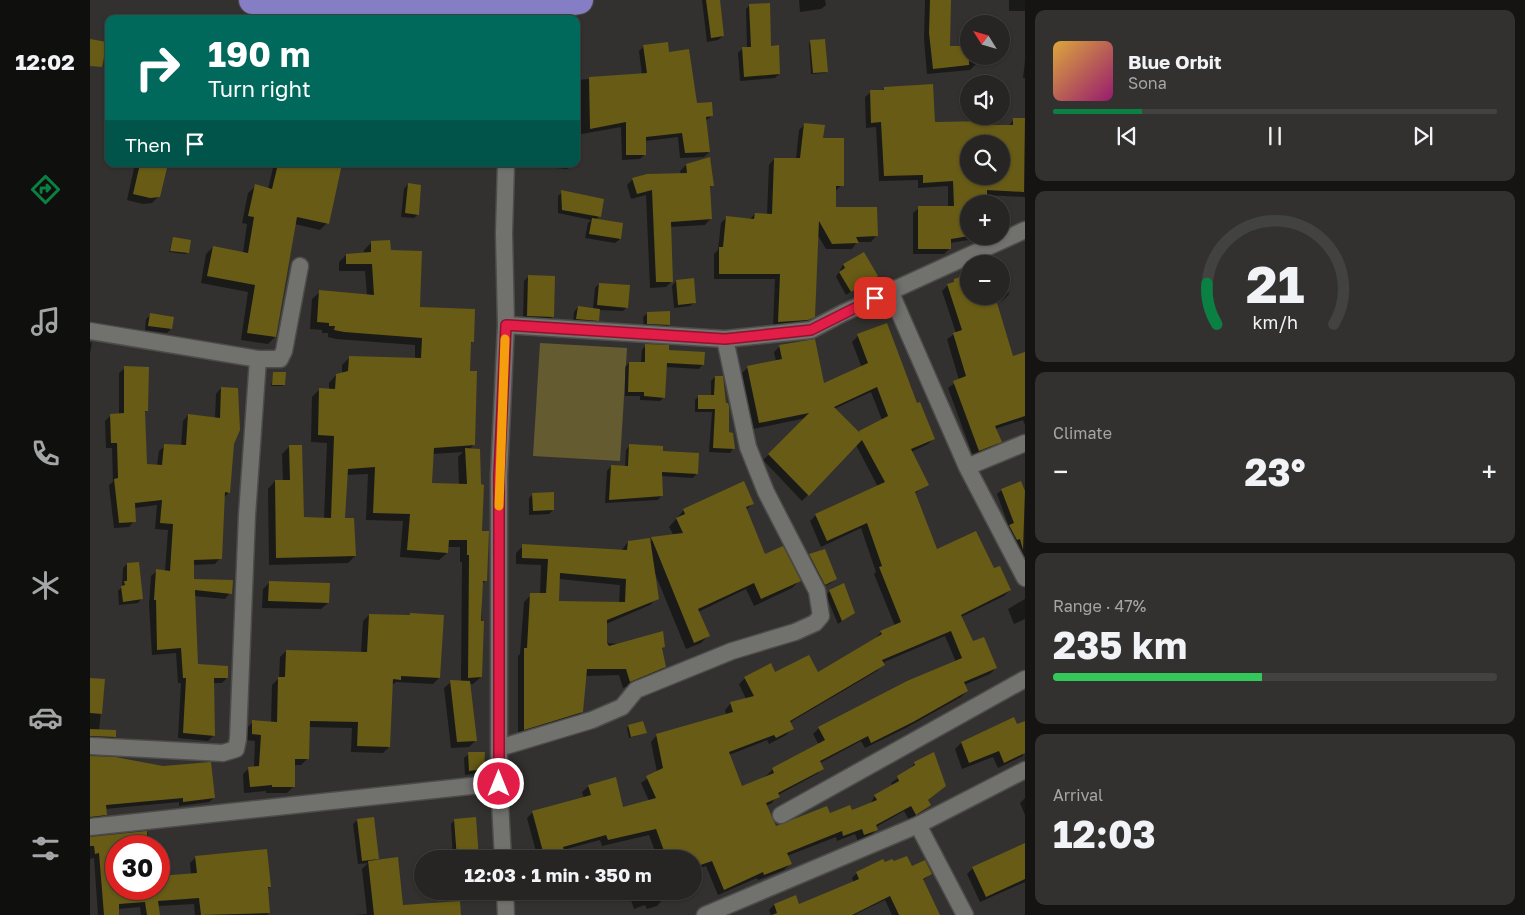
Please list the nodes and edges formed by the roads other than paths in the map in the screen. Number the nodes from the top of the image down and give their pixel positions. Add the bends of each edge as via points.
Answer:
1 (253, 0) edge
2 (579, 0) edge
3 (511, 15) edge
4 (506, 167) edge
5 (1025, 230) edge
6 (300, 266) dead end
7 (890, 291) junction
8 (506, 325) junction
9 (90, 331) edge
10 (725, 339) junction
11 (258, 359) junction
12 (1025, 442) edge
13 (967, 466) junction
14 (1025, 578) edge
15 (1025, 679) edge
16 (90, 746) edge
17 (499, 748) junction
18 (1025, 770) edge
19 (499, 784) junction
20 (781, 815) dead end
21 (918, 825) junction
22 (90, 826) edge
23 (503, 850) edge
24 (505, 900) edge
25 (506, 915) edge
26 (705, 915) edge
27 (965, 915) edge

1 - 3 highway via 345,8
2 - 3 highway
4 - 8 street
5 - 7 street
6 - 11 street via 284,351 280,359
7 - 10 street via 811,330
7 - 13 street
8 - 10 street
8 - 17 street via 499,476
9 - 11 street
10 - 17 street via 748,447 766,492 817,591 821,616 815,623 795,632 732,651 636,690 622,707 592,720
11 - 16 street via 236,749 223,753
12 - 13 street
13 - 14 street
15 - 20 street
17 - 19 street
18 - 21 street
19 - 22 street
19 - 23 street
21 - 26 street
21 - 27 street
24 - 25 street

